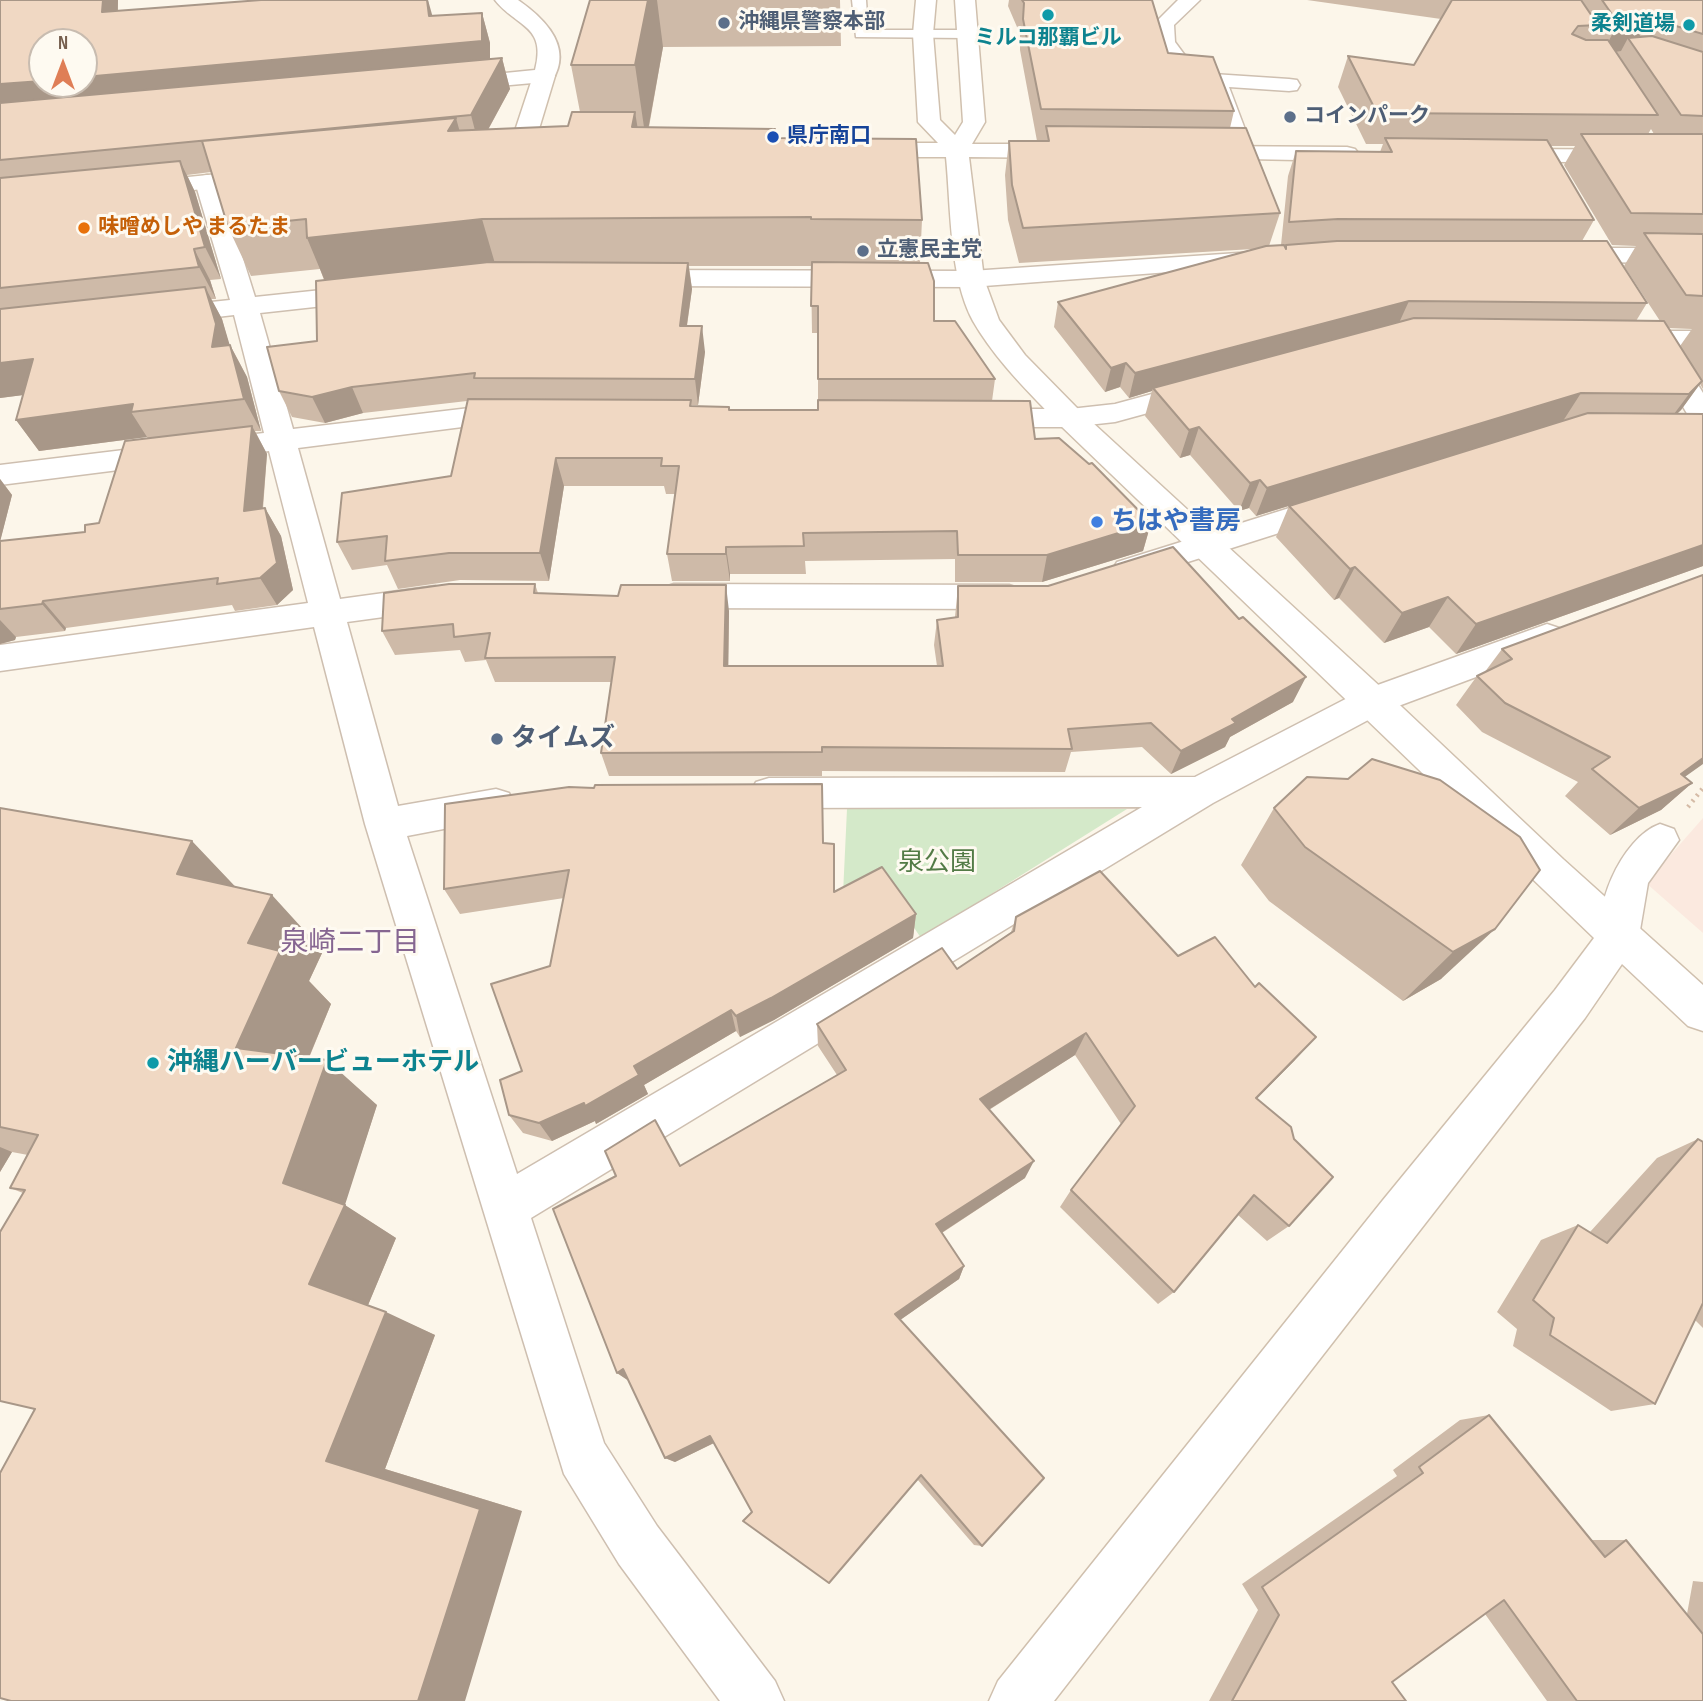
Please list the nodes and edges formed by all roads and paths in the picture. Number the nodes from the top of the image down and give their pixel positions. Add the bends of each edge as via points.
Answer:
1 (505, 0) edge
2 (859, 0) edge
3 (926, 0) edge
4 (965, 0) edge
5 (1190, 0) edge
6 (923, 34) junction
7 (966, 34) junction
8 (544, 76) junction
9 (1215, 79) junction
10 (1289, 85) dead end
11 (439, 86) edge
12 (840, 150) edge
13 (957, 150) junction
14 (1076, 151) edge
15 (520, 152) edge
16 (1187, 152) edge
17 (1242, 153) junction
18 (1363, 154) edge
19 (1488, 156) edge
20 (1544, 156) junction
21 (1703, 158) edge
22 (290, 173) edge
23 (207, 182) junction
24 (1559, 185) edge
25 (110, 191) edge
26 (1587, 232) edge
27 (1546, 256) edge
28 (1703, 256) edge
29 (1272, 258) edge
30 (1608, 266) junction
31 (620, 278) edge
32 (971, 279) junction
33 (391, 290) edge
34 (245, 306) junction
35 (146, 317) edge
36 (1651, 329) junction
37 (1603, 338) edge
38 (1703, 339) edge
39 (1231, 381) edge
40 (534, 416) edge
41 (1703, 416) edge
42 (960, 418) edge
43 (1070, 418) junction
44 (282, 441) junction
45 (0, 475) edge
46 (1354, 499) edge
47 (1208, 545) junction
48 (1104, 578) edge
49 (460, 595) edge
50 (640, 596) edge
51 (1042, 597) edge
52 (329, 611) junction
53 (1573, 628) edge
54 (0, 658) edge
55 (1373, 701) junction
56 (1200, 792) junction
57 (741, 793) edge
58 (533, 798) edge
59 (384, 824) junction
60 (1660, 840) dead end
61 (1619, 936) junction
62 (1703, 1012) edge
63 (505, 1207) junction
64 (755, 1701) edge
65 (1018, 1701) edge

1 - 8 street via 543,30 550,48
2 - 6 lane via 860,33
3 - 6 street
4 - 7 street
5 - 9 street via 1164,23 1163,36 1192,79
6 - 7 lane
6 - 13 street via 929,122
7 - 13 street via 974,122
8 - 11 street
8 - 15 street
9 - 10 street
9 - 17 street
12 - 13 street
13 - 14 street
13 - 32 street
16 - 17 street
17 - 18 street
19 - 20 street
20 - 21 street via 1651,148
20 - 24 street
22 - 23 street
23 - 25 street
23 - 34 street
26 - 30 street
27 - 30 street
28 - 30 street
29 - 32 street
31 - 32 street
32 - 43 street via 999,340
33 - 34 street
34 - 35 street
34 - 44 street
36 - 37 street
36 - 38 street
36 - 41 street
39 - 43 street via 1115,413
40 - 44 street via 478,416
42 - 43 street
43 - 47 street
44 - 45 street
44 - 52 street
46 - 47 street
47 - 48 street
47 - 55 street
49 - 52 street
50 - 51 street
52 - 54 street
52 - 59 street
53 - 55 street
55 - 56 street
55 - 61 street
56 - 57 street
56 - 63 street
58 - 59 street
59 - 63 street
60 - 61 street via 1630,877
61 - 62 street
61 - 65 street
63 - 64 street via 582,1456 638,1545

